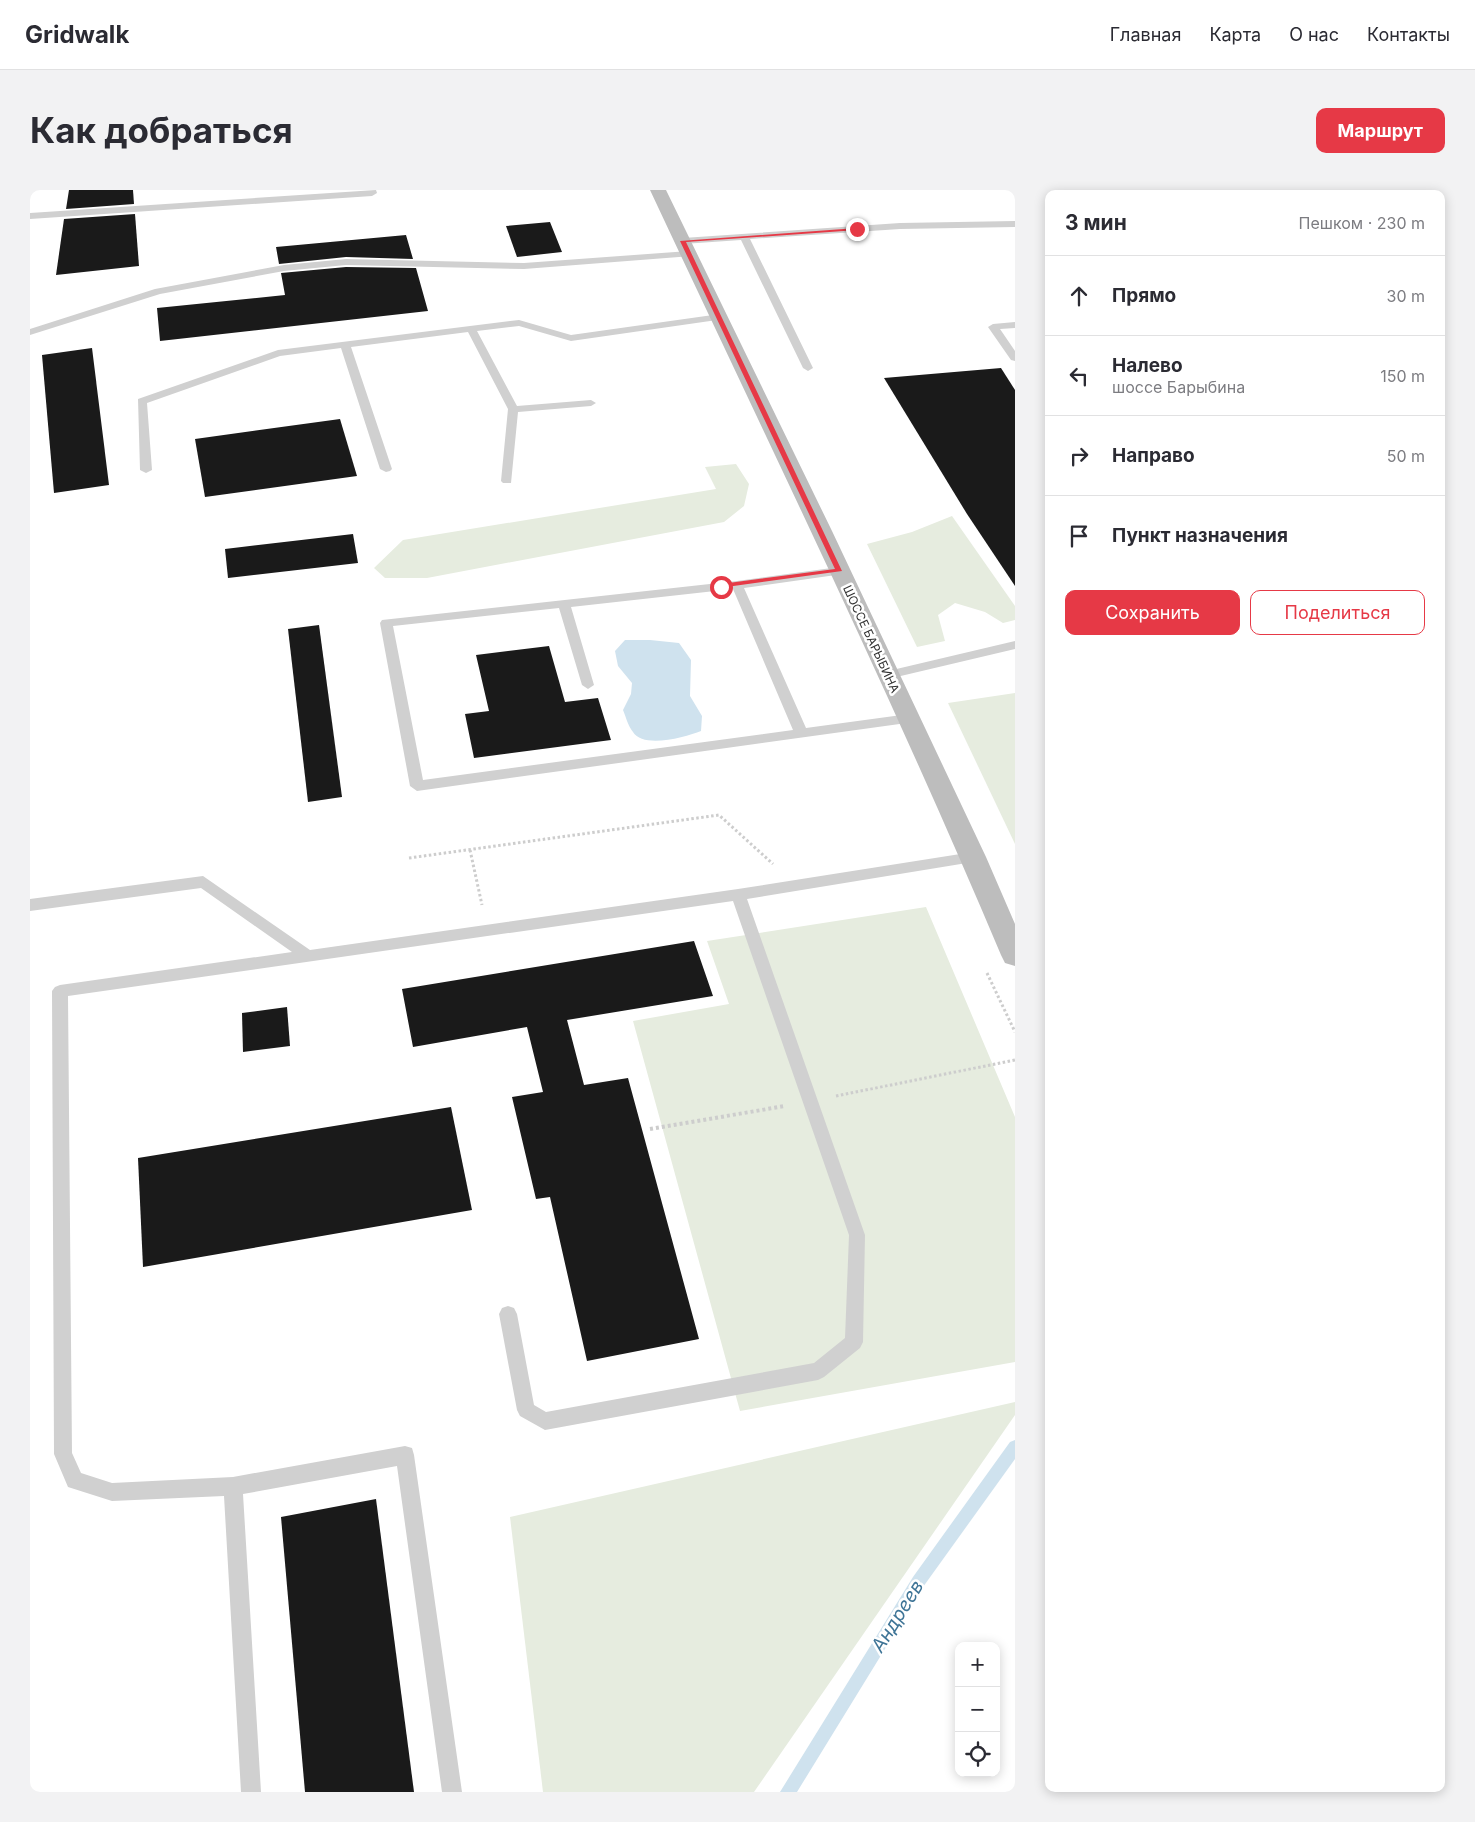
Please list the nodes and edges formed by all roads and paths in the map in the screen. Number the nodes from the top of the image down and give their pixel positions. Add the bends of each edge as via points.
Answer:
1 (371, 190) edge
2 (658, 190) edge
3 (30, 216) edge
4 (1015, 224) edge
5 (744, 237) junction
6 (686, 247) junction
7 (720, 318) junction
8 (1015, 325) edge
9 (471, 329) junction
10 (30, 332) edge
11 (345, 345) junction
12 (1015, 358) edge
13 (808, 368) dead end
14 (591, 403) dead end
15 (513, 410) junction
16 (386, 469) dead end
17 (146, 470) dead end
18 (507, 481) dead end
19 (839, 571) junction
20 (738, 585) junction
21 (564, 604) junction
22 (1015, 645) edge
23 (888, 675) junction
24 (588, 685) dead end
25 (909, 719) junction
26 (801, 733) junction
27 (470, 850) junction
28 (973, 857) junction
29 (409, 858) dead end
30 (797, 886) junction
31 (738, 895) junction
32 (30, 905) edge
33 (488, 930) junction
34 (1015, 955) edge
35 (308, 956) junction
36 (1009, 1018) dead end
37 (1015, 1032) edge
38 (508, 1314) dead end
39 (233, 1486) junction
40 (251, 1792) edge
41 (452, 1792) edge

1 - 3 lane via 372,193
2 - 6 main road, ШОССЕ БАРЫБИНА
4 - 5 lane via 900,226
5 - 6 lane
5 - 13 lane
6 - 7 main road, ШОССЕ БАРЫБИНА
6 - 10 lane via 524,266 346,262 284,268 158,291
7 - 9 lane via 571,338 519,323
7 - 19 main road, ШОССЕ БАРЫБИНА
8 - 12 lane via 993,327
9 - 11 lane
9 - 15 lane
11 - 16 lane
11 - 17 lane via 278,353 142,401
14 - 15 lane
15 - 18 lane
19 - 20 lane
19 - 23 main road, ШОССЕ БАРЫБИНА
20 - 21 lane
20 - 26 lane
21 - 24 lane
21 - 26 lane via 386,623 417,786
22 - 23 lane
23 - 25 main road, ШОССЕ БАРЫБИНА
25 - 26 lane
25 - 28 main road, ШОССЕ БАРЫБИНА
27 - 29 path
27 - 30 path via 719,815
27 - 33 path
28 - 30 lane
28 - 34 main road, ШОССЕ БАРЫБИНА
30 - 31 lane
31 - 33 lane
31 - 38 lane via 856,1235 854,1342 818,1371 545,1421 526,1410
32 - 35 lane via 203,882
33 - 35 lane
35 - 39 lane via 60,991 62,1454 75,1480 112,1492
36 - 37 path
39 - 40 lane
39 - 41 lane via 404,1455

